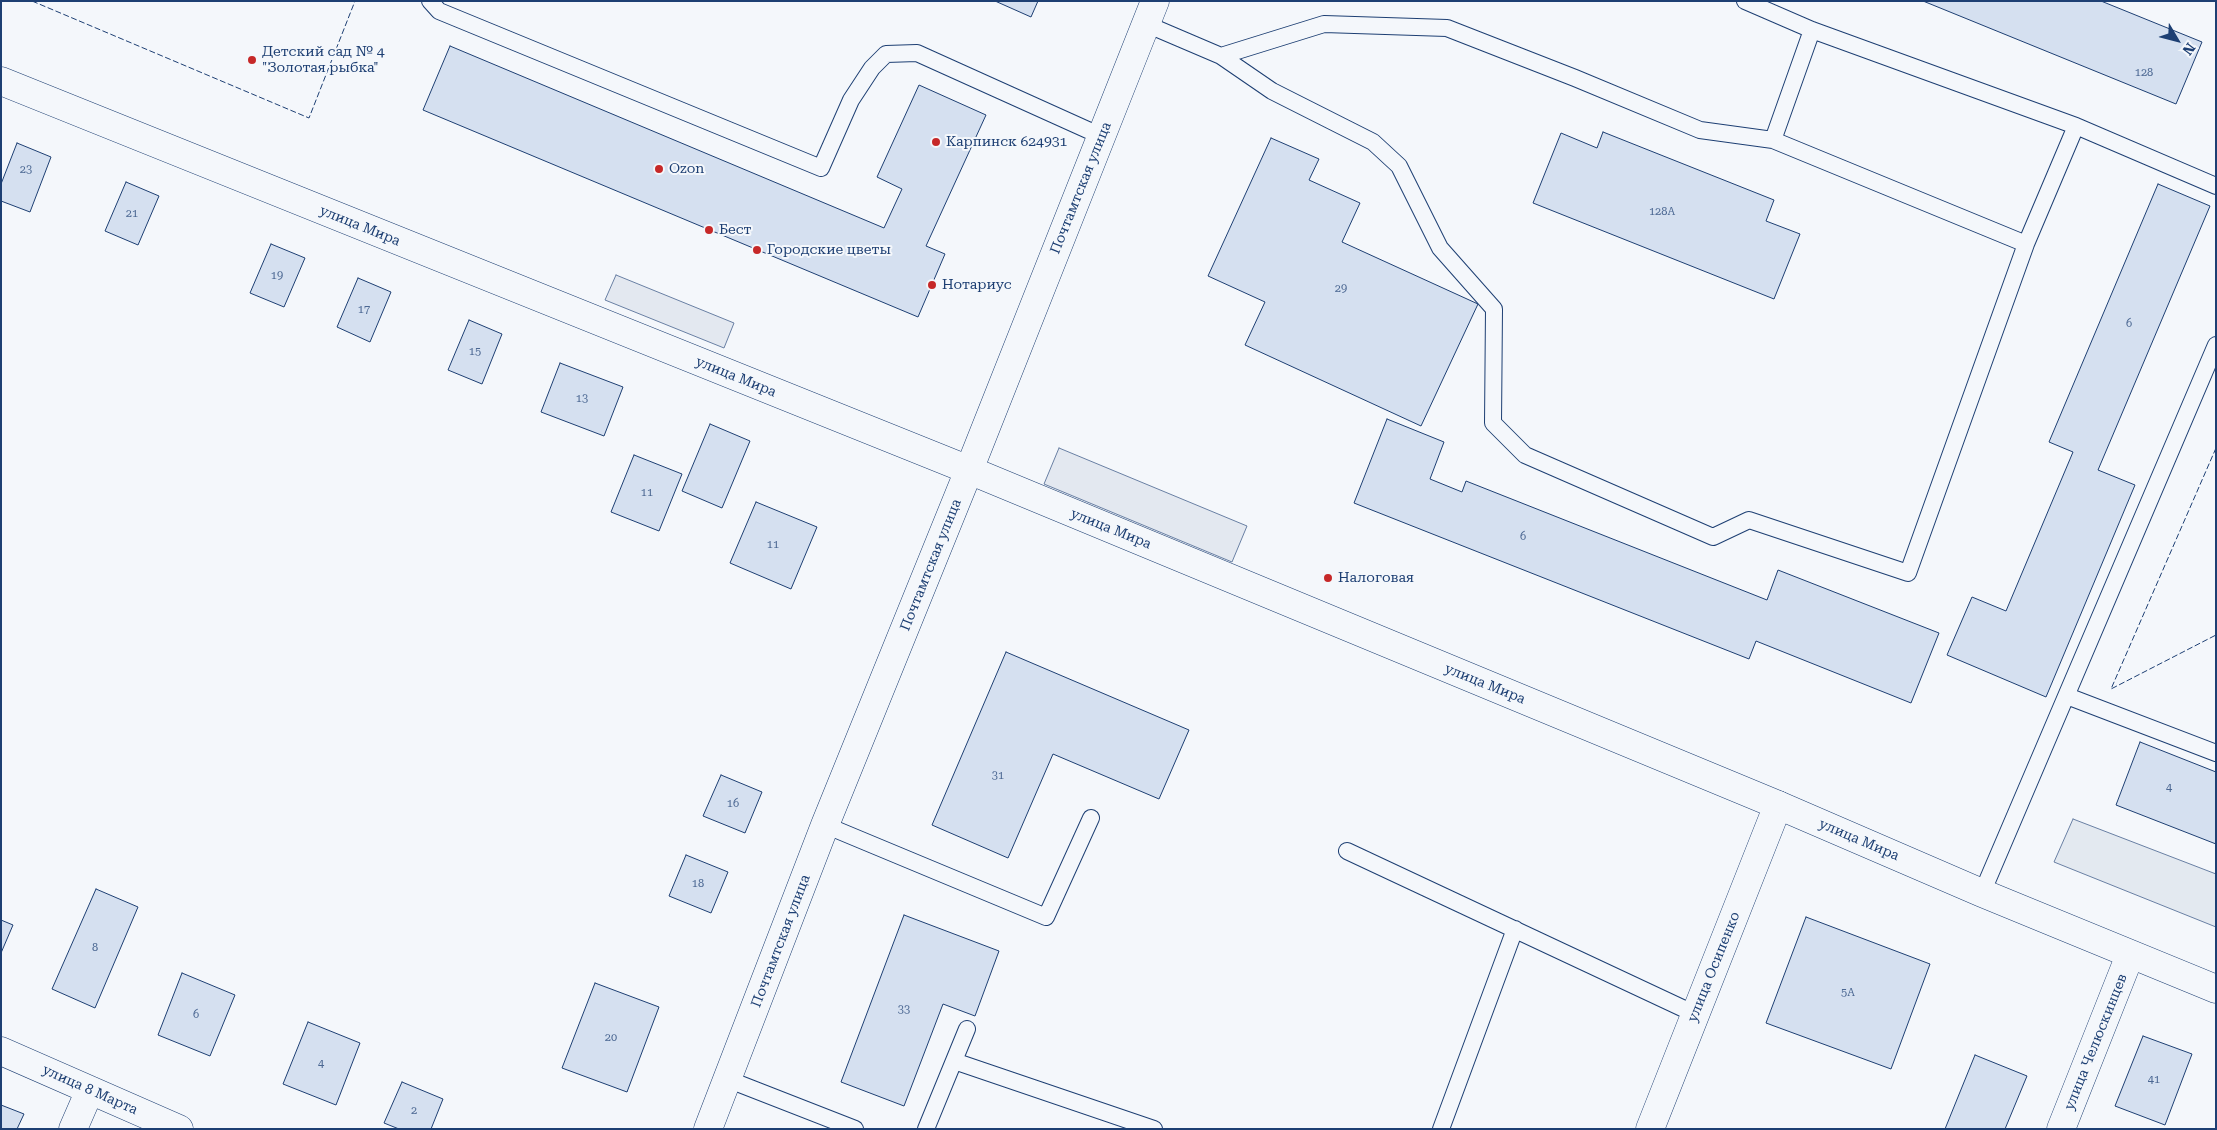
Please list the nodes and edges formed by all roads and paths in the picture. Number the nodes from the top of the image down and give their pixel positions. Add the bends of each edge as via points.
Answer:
1 (430, 1) edge
2 (1745, 1) edge
3 (1150, 12) edge
4 (1812, 30) junction
5 (1221, 56) junction
6 (1, 81) edge
7 (2076, 126) junction
8 (1102, 136) junction
9 (1773, 140) junction
10 (2216, 186) edge
11 (2026, 244) junction
12 (2216, 345) edge
13 (969, 470) junction
14 (2066, 696) junction
15 (2216, 753) edge
16 (1778, 805) junction
17 (1091, 818) dead end
18 (825, 825) junction
19 (1347, 851) dead end
20 (1982, 893) junction
21 (1515, 929) junction
22 (2130, 955) junction
23 (2216, 989) edge
24 (1695, 1014) junction
25 (967, 1029) dead end
26 (1, 1051) edge
27 (954, 1061) junction
28 (727, 1079) junction
29 (90, 1090) junction
30 (73, 1129) edge
31 (179, 1129) edge
32 (708, 1129) edge
33 (856, 1129) edge
34 (926, 1129) edge
35 (1154, 1129) edge
36 (1441, 1129) edge
37 (1650, 1129) edge
38 (2061, 1129) edge

1 - 8 lane via 439,10 821,168 852,100 872,68 886,54 916,53
2 - 4 lane
3 - 5 lane
3 - 8 main road, Почтамтская улица
4 - 7 lane
4 - 9 lane
5 - 9 lane via 1324,24 1447,28 1700,130
5 - 11 lane via 1272,91 1373,142 1398,166 1440,248 1494,309 1493,423 1525,455 1713,537 1749,520 1908,573
6 - 13 main road, улица Мира
7 - 10 lane
7 - 11 lane
8 - 13 main road, Почтамтская улица
9 - 11 lane
12 - 14 lane
13 - 16 main road, улица Мира
13 - 18 main road, Почтамтская улица
14 - 15 lane
14 - 20 lane
16 - 20 main road, улица Мира
16 - 24 main road, улица Осипенко
17 - 18 lane via 1046,917
18 - 28 main road, Почтамтская улица
19 - 21 lane
20 - 22 main road, улица Мира
21 - 24 lane
21 - 36 lane
22 - 23 main road, улица Мира
22 - 38 main road, улица Челюскинцев
24 - 37 main road, улица Осипенко
25 - 27 lane
26 - 29 main road, улица 8 Марта
27 - 34 lane
27 - 35 lane
28 - 32 main road, Почтамтская улица
28 - 33 lane
29 - 30 main road
29 - 31 main road, улица 8 Марта

